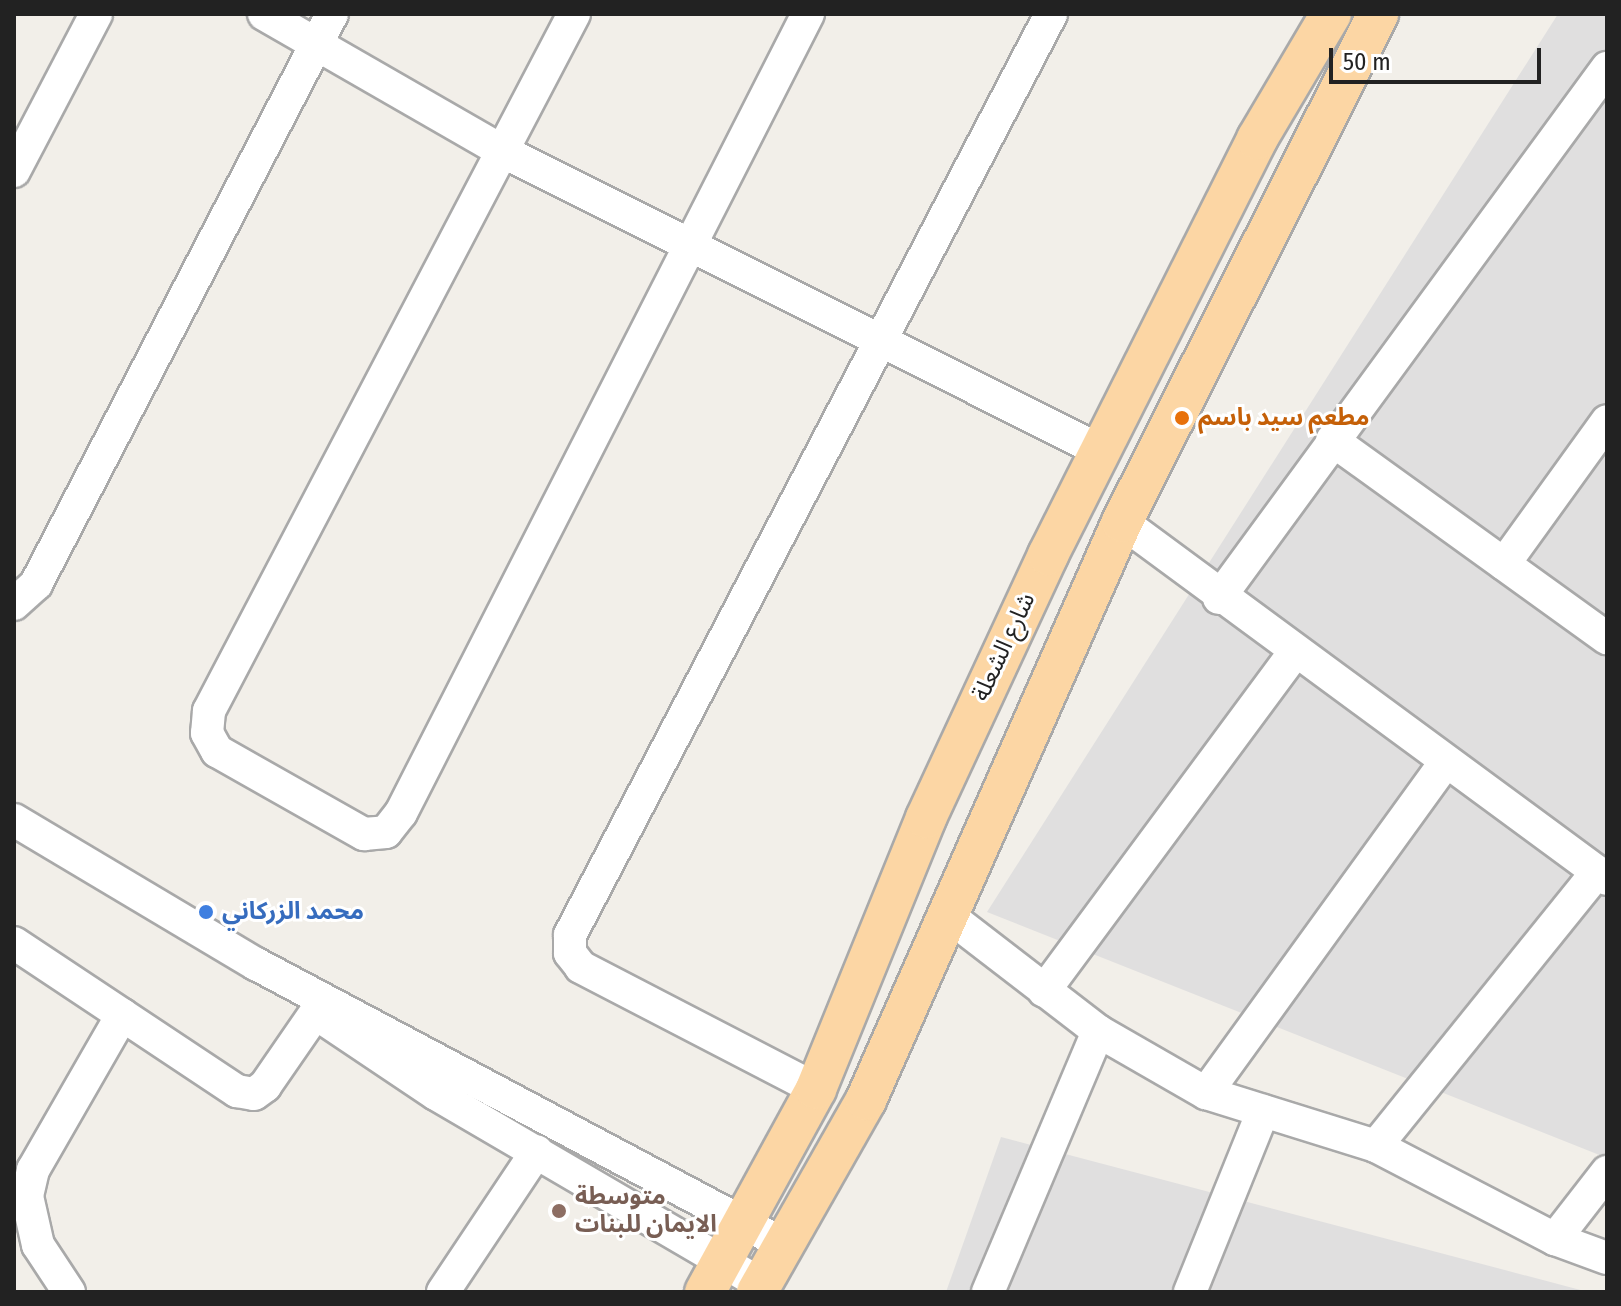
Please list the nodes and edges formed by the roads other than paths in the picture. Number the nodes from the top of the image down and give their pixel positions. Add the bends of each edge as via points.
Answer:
1 (96, 14) edge
2 (264, 14) edge
3 (332, 14) edge
4 (574, 14) edge
5 (808, 14) edge
6 (1051, 14) edge
7 (1331, 14) edge
8 (1378, 14) edge
9 (1400, 14) edge
10 (316, 44) junction
11 (1607, 68) edge
12 (1339, 85) junction
13 (502, 151) junction
14 (14, 171) edge
15 (685, 244) junction
16 (878, 340) junction
17 (1607, 421) edge
18 (1332, 440) junction
19 (1103, 452) junction
20 (1122, 522) junction
21 (1504, 564) junction
22 (1219, 598) junction
23 (14, 604) edge
24 (1607, 638) edge
25 (1294, 653) junction
26 (1446, 762) junction
27 (14, 820) edge
28 (1602, 875) edge
29 (950, 917) junction
30 (14, 943) edge
31 (256, 964) junction
32 (1044, 991) junction
33 (316, 1012) junction
34 (122, 1015) junction
35 (1098, 1031) junction
36 (816, 1089) junction
37 (1206, 1093) junction
38 (1263, 1111) junction
39 (1376, 1146) junction
40 (537, 1151) junction
41 (1607, 1172) edge
42 (744, 1223) junction
43 (1555, 1239) junction
44 (783, 1244) junction
45 (1607, 1258) edge
46 (713, 1277) edge
47 (759, 1288) edge
48 (69, 1292) edge
49 (443, 1292) edge
50 (988, 1292) edge
51 (1190, 1292) edge

1 - 14 street
2 - 10 street
3 - 10 street
4 - 13 street
5 - 15 street
6 - 16 street
7 - 19 main road, شارع الشعلة via 1257,139
8 - 12 main road
9 - 12 street
10 - 13 street
10 - 23 street via 36,584
11 - 18 street
12 - 20 main road
13 - 15 street
13 - 15 street via 209,711 207,733 217,751 364,834 386,832 401,813
15 - 16 street
16 - 19 street
16 - 36 street via 570,935 570,953 581,967
17 - 21 street
18 - 21 street
18 - 22 street
19 - 36 main road, شارع الشعلة via 960,740
20 - 22 street
20 - 29 main road
21 - 24 street
22 - 25 street
25 - 26 street
25 - 32 street
26 - 28 street
26 - 37 street
27 - 31 street
28 - 39 street
29 - 32 street
29 - 44 main road via 866,1100
30 - 34 street
31 - 33 street
31 - 42 street
32 - 35 street
33 - 34 street via 254,1094
33 - 40 street
34 - 48 street via 33,1170 27,1196 38,1245
35 - 37 street
35 - 50 street
36 - 42 main road, شارع الشعلة
37 - 38 street
38 - 39 street
38 - 51 street
39 - 43 street
40 - 46 street
40 - 49 street
41 - 43 street
42 - 44 street
42 - 46 main road, شارع الشعلة
43 - 45 street
44 - 47 main road
46 - 47 street

